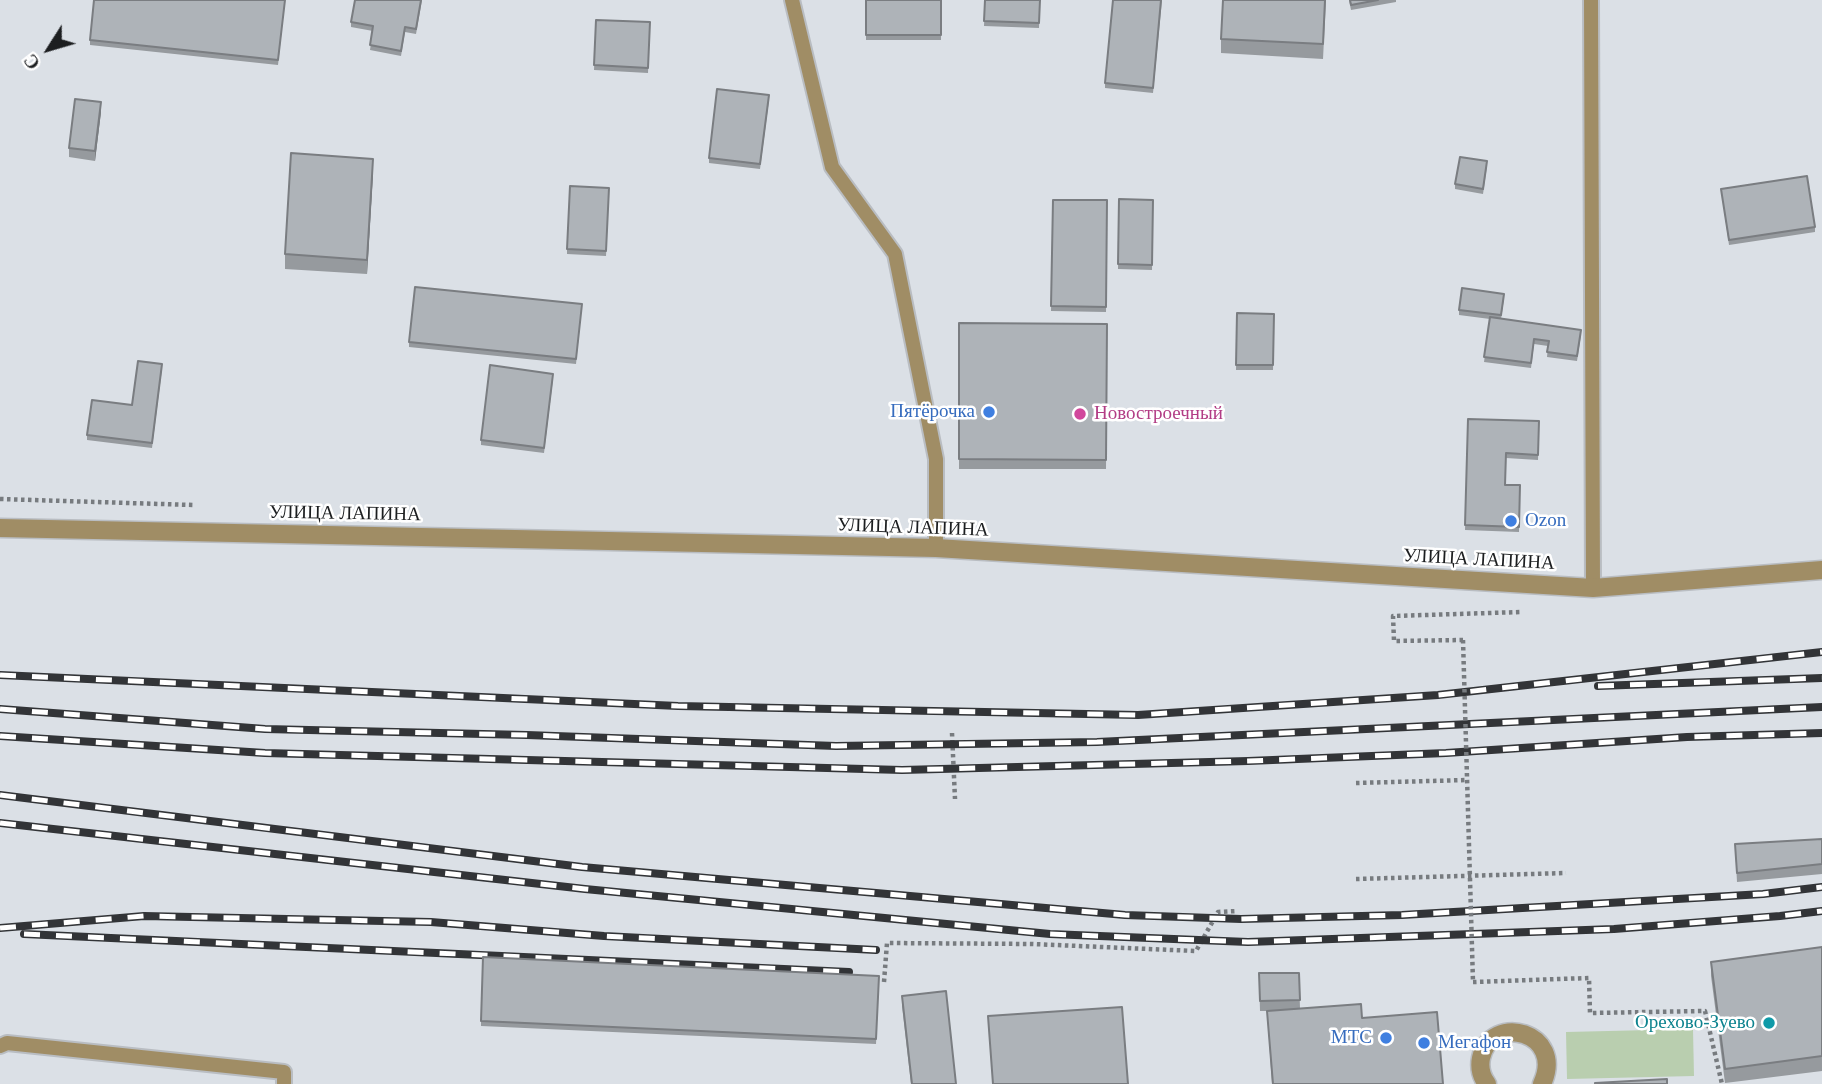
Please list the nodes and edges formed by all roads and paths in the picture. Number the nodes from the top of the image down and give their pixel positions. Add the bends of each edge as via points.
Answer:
1 (792, 0) edge
2 (1591, 0) edge
3 (0, 528) edge
4 (936, 548) junction
5 (1822, 570) edge
6 (1593, 587) junction
7 (1521, 612) dead end
8 (952, 733) dead end
9 (1467, 780) junction
10 (1356, 783) dead end
11 (955, 799) dead end
12 (1566, 873) dead end
13 (1470, 876) junction
14 (1356, 879) dead end
15 (1237, 911) dead end
16 (884, 982) dead end
17 (0, 1046) edge
18 (284, 1084) edge
19 (1487, 1084) edge
20 (1542, 1084) edge
21 (1721, 1084) edge

1 - 4 lane via 832,167 895,254 936,459
2 - 6 lane
3 - 4 street, УЛИЦА ЛАПИНА
4 - 6 street, УЛИЦА ЛАПИНА
5 - 6 street, УЛИЦА ЛАПИНА
7 - 9 path, bridge via 1393,616 1394,641 1463,640
8 - 11 path
9 - 10 path
9 - 13 path, bridge
12 - 13 path
13 - 14 path
13 - 21 path, bridge via 1474,982 1589,978 1590,1013 1705,1011
15 - 16 path via 1218,912 1196,951 887,943
17 - 18 lane via 8,1043 284,1072
19 - 20 street via 1480,1066 1488,1043 1499,1035 1520,1032 1545,1050 1547,1072

